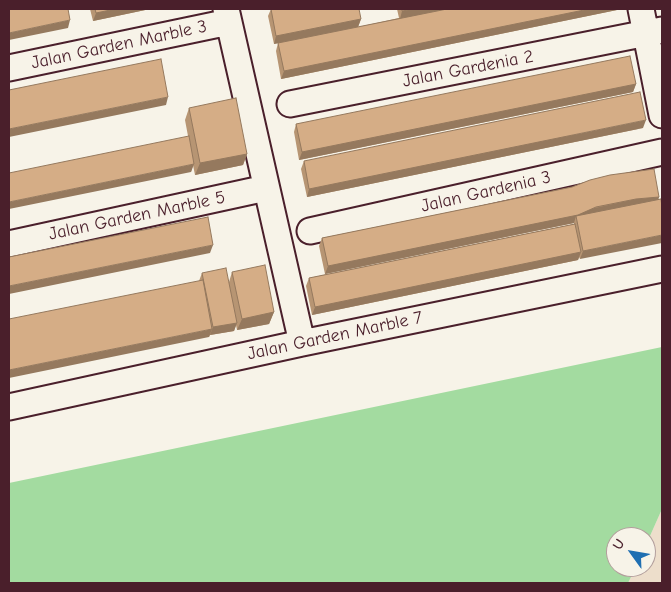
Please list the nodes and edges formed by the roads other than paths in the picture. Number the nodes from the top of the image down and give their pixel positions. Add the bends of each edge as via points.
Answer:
1 (641, 9) edge
2 (227, 16) edge
3 (654, 32) edge
4 (9, 68) edge
5 (290, 104) dead end
6 (662, 115) edge
7 (662, 152) edge
8 (266, 188) junction
9 (310, 231) dead end
10 (9, 244) edge
11 (662, 268) edge
12 (302, 342) junction
13 (9, 406) edge

1 - 3 street
2 - 4 street, Jalan Garden Marble 3
2 - 8 street
3 - 5 street, Jalan Gardenia 2
3 - 6 street
7 - 9 street, Jalan Gardenia 3
8 - 10 street, Jalan Garden Marble 5
8 - 12 street
11 - 12 street, Jalan Garden Marble 7
12 - 13 street, Jalan Garden Marble 7

